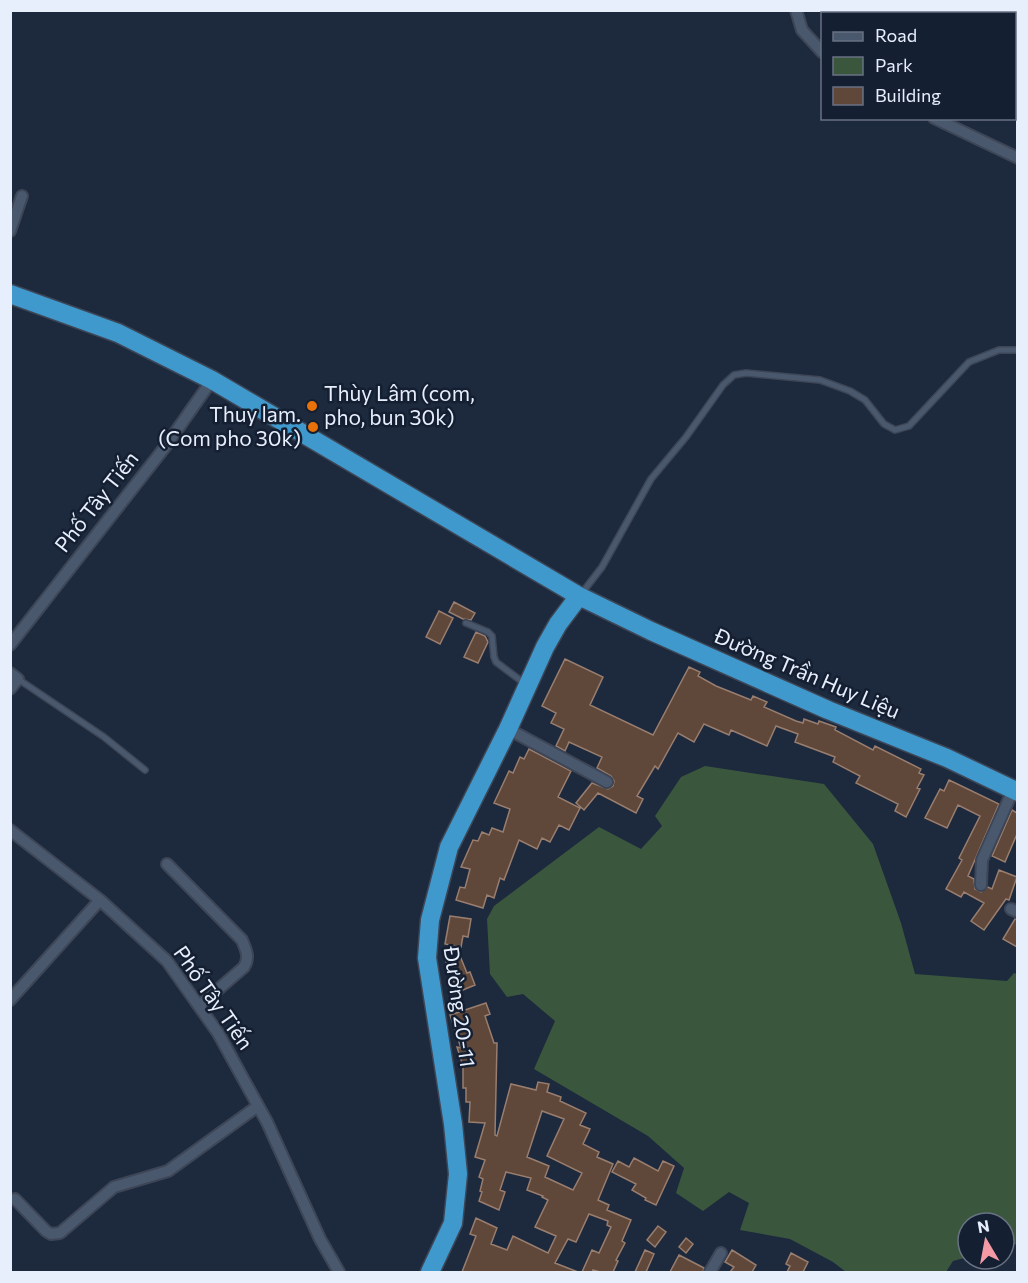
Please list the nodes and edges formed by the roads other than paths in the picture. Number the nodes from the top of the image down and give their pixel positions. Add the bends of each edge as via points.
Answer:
1 (796, 10) edge
2 (821, 51) edge
3 (938, 120) edge
4 (1017, 158) edge
5 (22, 196) dead end
6 (10, 231) edge
7 (10, 294) edge
8 (1017, 350) edge
9 (212, 380) junction
10 (579, 596) junction
11 (466, 623) dead end
12 (10, 645) edge
13 (14, 676) edge
14 (528, 686) junction
15 (10, 689) edge
16 (508, 729) junction
17 (145, 770) dead end
18 (607, 782) dead end
19 (1015, 791) edge
20 (10, 830) edge
21 (167, 864) dead end
22 (981, 885) dead end
23 (100, 900) junction
24 (10, 1000) edge
25 (199, 1006) junction
26 (258, 1106) junction
27 (15, 1199) dead end
28 (721, 1253) dead end
29 (339, 1272) edge
30 (430, 1272) edge
31 (710, 1272) edge

1 - 2 street via 802,30
3 - 4 street
5 - 6 street
7 - 9 highway, Đường Trần Huy Liệu via 118,333
8 - 10 lane via 999,350 969,362 909,426 895,430 884,424 865,400 820,380 734,375 651,479 602,567
9 - 10 highway, Đường Trần Huy Liệu
9 - 12 street, Phố Tây Tiến via 165,447
10 - 14 highway, Đường 20-11 via 558,624
10 - 19 highway, Đường Trần Huy Liệu via 661,636
11 - 14 lane via 492,636 496,662
13 - 15 street
13 - 17 lane
14 - 16 highway, Đường 20-11
16 - 18 street
16 - 30 highway, Đường 20-11 via 449,847 428,930 427,958 458,1174 453,1223
19 - 22 street via 982,860
20 - 23 street, Phố Tây Tiến
21 - 25 street via 242,940 247,951 244,967
23 - 24 street
23 - 25 street, Phố Tây Tiến via 167,962
25 - 26 street, Phố Tây Tiến
26 - 27 street via 168,1171 114,1187 60,1233 46,1231
26 - 29 street, Phố Tây Tiến
28 - 31 street

